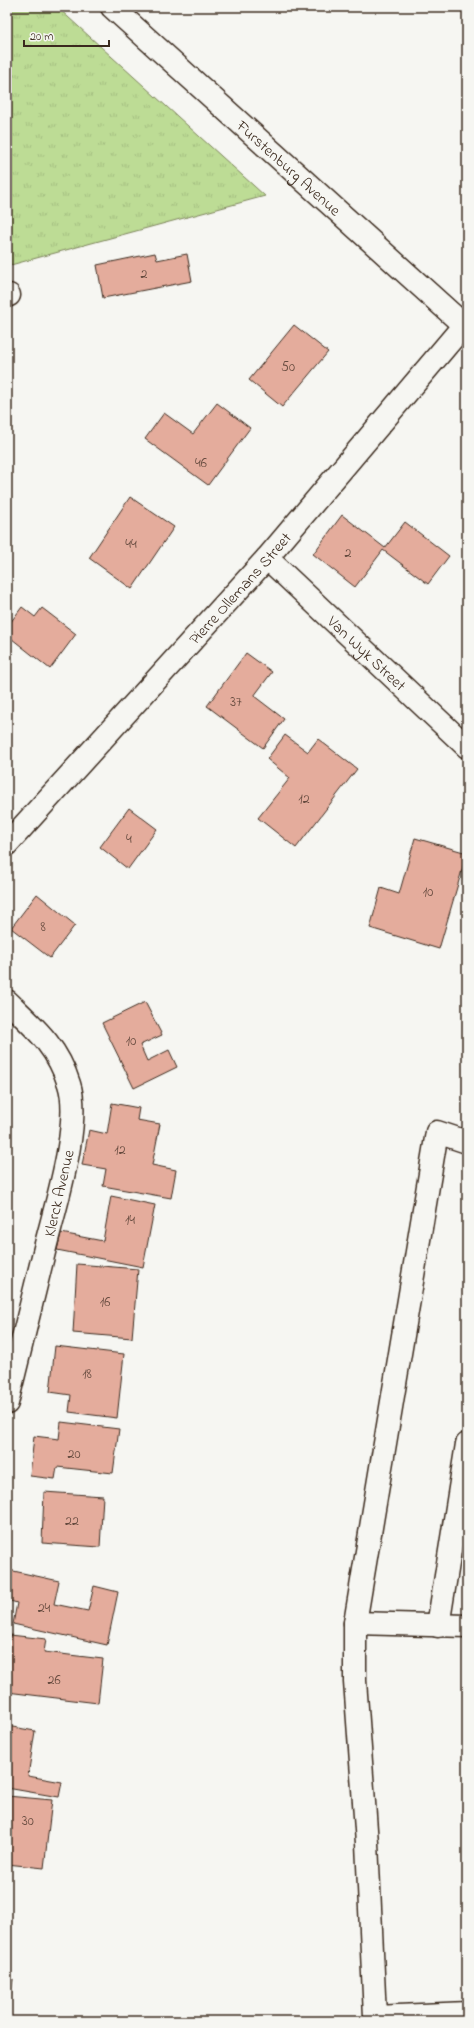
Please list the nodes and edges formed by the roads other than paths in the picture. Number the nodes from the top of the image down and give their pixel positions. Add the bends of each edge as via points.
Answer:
1 (112, 7) edge
2 (465, 326) edge
3 (267, 558) junction
4 (467, 747) edge
5 (7, 844) edge
6 (7, 1001) edge
7 (467, 1142) edge
8 (7, 1403) edge
9 (467, 1444) edge
10 (355, 1623) junction
11 (438, 1626) junction
12 (467, 1626) edge
13 (467, 2013) edge

1 - 2 street, Furstenburg Avenue
2 - 3 street, Pierre Ollemans Street
3 - 4 street, Van Wyk Street
3 - 5 street, Pierre Ollemans Street
6 - 8 street, Klerck Avenue via 40,1032 58,1056 70,1086 72,1113 67,1157
7 - 10 street via 438,1132
9 - 11 street
10 - 11 street
10 - 13 street via 355,1681 367,1843 375,2017
11 - 12 street

